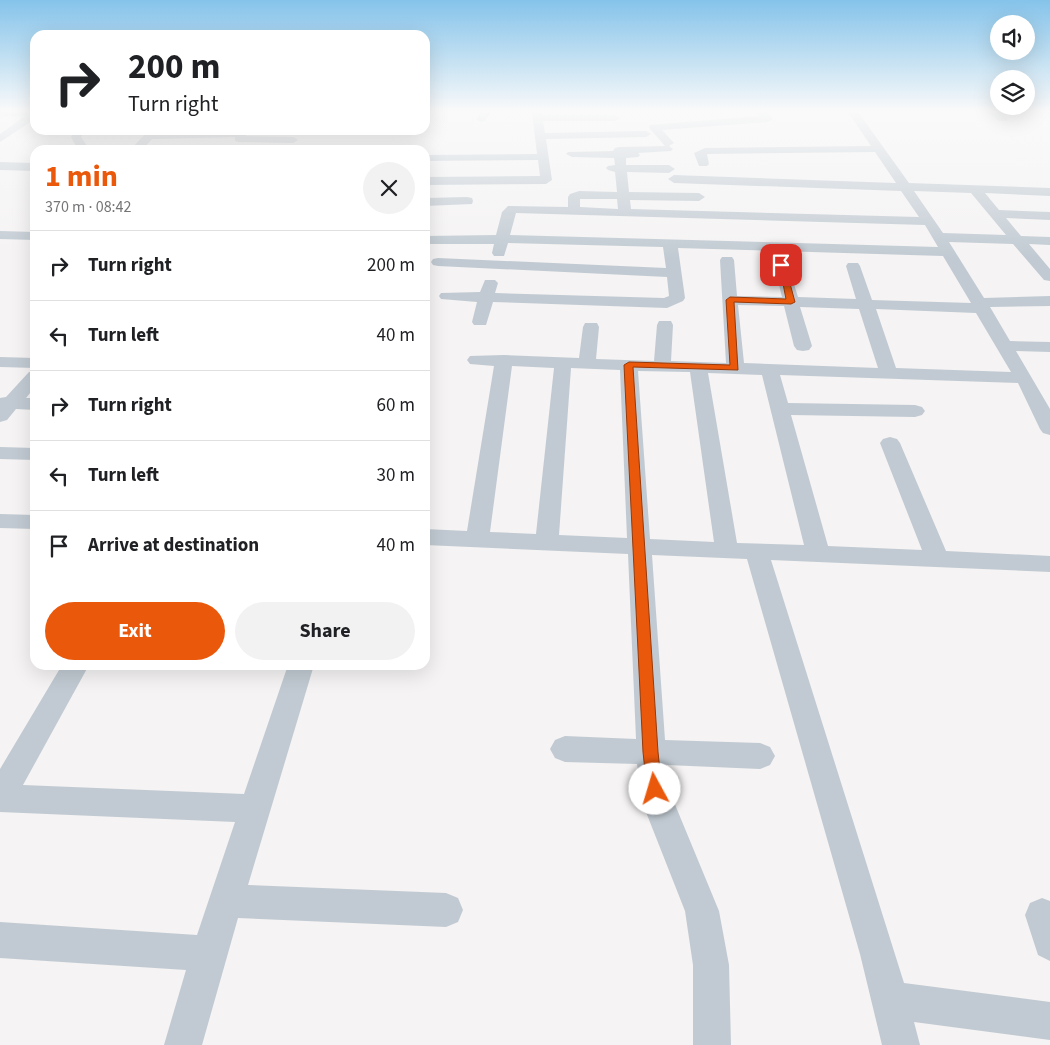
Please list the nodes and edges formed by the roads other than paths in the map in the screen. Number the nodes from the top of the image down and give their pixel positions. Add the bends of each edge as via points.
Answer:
1 (443, 161) edge
2 (543, 161) edge
3 (620, 161) junction
4 (702, 161) edge
5 (887, 161) edge
6 (703, 164) dead end
7 (0, 166) edge
8 (30, 166) edge
9 (596, 168) dead end
10 (439, 180) junction
11 (430, 181) edge
12 (904, 185) junction
13 (974, 189) junction
14 (1050, 192) edge
15 (622, 195) junction
16 (699, 197) dead end
17 (726, 200) dead end
18 (466, 201) dead end
19 (430, 202) edge
20 (777, 203) dead end
21 (826, 204) dead end
22 (574, 211) junction
23 (625, 213) junction
24 (995, 214) junction
25 (730, 216) junction
26 (1050, 216) edge
27 (782, 217) junction
28 (834, 219) junction
29 (929, 221) junction
30 (0, 235) edge
31 (30, 236) edge
32 (939, 238) junction
33 (430, 240) edge
34 (503, 240) junction
35 (1017, 240) junction
36 (1050, 241) edge
37 (670, 243) junction
38 (738, 245) junction
39 (793, 247) junction
40 (850, 249) junction
41 (948, 252) junction
42 (727, 260) dead end
43 (438, 262) dead end
44 (495, 265) junction
45 (781, 265) dead end
46 (853, 266) dead end
47 (1046, 270) edge
48 (674, 273) junction
49 (447, 296) dead end
50 (485, 298) junction
51 (730, 300) junction
52 (1050, 301) edge
53 (791, 302) junction
54 (866, 304) junction
55 (980, 306) junction
56 (480, 322) dead end
57 (665, 325) dead end
58 (591, 327) dead end
59 (803, 346) dead end
60 (1004, 346) junction
61 (1050, 347) edge
62 (476, 360) dead end
63 (504, 360) junction
64 (0, 362) edge
65 (563, 362) junction
66 (30, 363) edge
67 (587, 363) junction
68 (629, 365) junction
69 (662, 366) junction
70 (698, 367) junction
71 (735, 368) junction
72 (769, 369) junction
73 (889, 373) junction
74 (1023, 378) junction
75 (30, 381) edge
76 (30, 404) edge
77 (1044, 405) edge
78 (4, 407) edge
79 (780, 410) junction
80 (915, 411) dead end
81 (1050, 429) edge
82 (890, 443) dead end
83 (0, 453) edge
84 (30, 454) edge
85 (0, 521) edge
86 (30, 522) edge
87 (430, 537) edge
88 (477, 540) junction
89 (547, 542) junction
90 (639, 546) junction
91 (741, 551) junction
92 (818, 554) junction
93 (937, 559) junction
94 (1050, 564) edge
95 (73, 670) edge
96 (299, 670) edge
97 (565, 749) dead end
98 (651, 752) junction
99 (760, 756) dead end
100 (0, 798) edge
101 (255, 809) junction
102 (227, 900) junction
103 (446, 910) dead end
104 (0, 940) edge
105 (209, 954) junction
106 (890, 1000) junction
107 (1050, 1021) edge
108 (183, 1045) edge
109 (712, 1045) edge
110 (901, 1045) edge

1 - 10 street
2 - 10 street via 545,184
3 - 9 street
3 - 12 street via 671,174
3 - 15 street
4 - 6 street
5 - 12 street
7 - 8 street
10 - 11 street
12 - 13 street
12 - 29 street
13 - 14 street
13 - 24 street
15 - 16 street
15 - 22 street via 575,196
15 - 23 street
17 - 25 street
18 - 19 street
20 - 27 street
21 - 28 street
22 - 23 street
22 - 34 street via 510,211
23 - 25 street
24 - 26 street
24 - 35 street
25 - 27 street
25 - 38 street
27 - 28 street
27 - 39 street
28 - 29 street
28 - 40 street
29 - 32 street
30 - 31 street
32 - 35 street
32 - 41 street
33 - 34 street
34 - 37 street
34 - 44 street
35 - 36 street
35 - 47 street
37 - 38 street
37 - 48 street
38 - 39 street
39 - 40 street
40 - 41 street
41 - 55 street
42 - 51 street
43 - 44 street
44 - 48 street
44 - 50 street
45 - 53 street
46 - 54 street
48 - 50 street via 677,298 667,303
49 - 50 street
50 - 56 street
51 - 53 street
51 - 71 street
52 - 55 street
53 - 54 street
53 - 59 street
54 - 55 street
54 - 73 street
55 - 60 street
57 - 69 street
58 - 67 street
60 - 61 street
60 - 74 street
62 - 63 street
63 - 65 street
63 - 88 street
64 - 66 street
65 - 67 street
65 - 89 street
67 - 68 street
68 - 69 street
68 - 90 street
69 - 70 street
70 - 71 street
70 - 91 street
71 - 72 street
72 - 73 street
72 - 79 street
73 - 74 street
74 - 77 street
75 - 78 street
76 - 78 street
77 - 81 street
79 - 80 street
79 - 92 street
82 - 93 street
83 - 84 street
85 - 86 street
87 - 88 street
88 - 89 street
89 - 90 street
90 - 91 street
90 - 98 street
91 - 92 street
91 - 106 street via 878,954
92 - 93 street
93 - 94 street
95 - 100 street
96 - 101 street
97 - 98 street
98 - 99 street
98 - 109 street via 660,807 702,911 710,964
100 - 101 street
101 - 102 street
102 - 103 street
102 - 105 street
104 - 105 street
105 - 108 street
106 - 107 street
106 - 110 street

